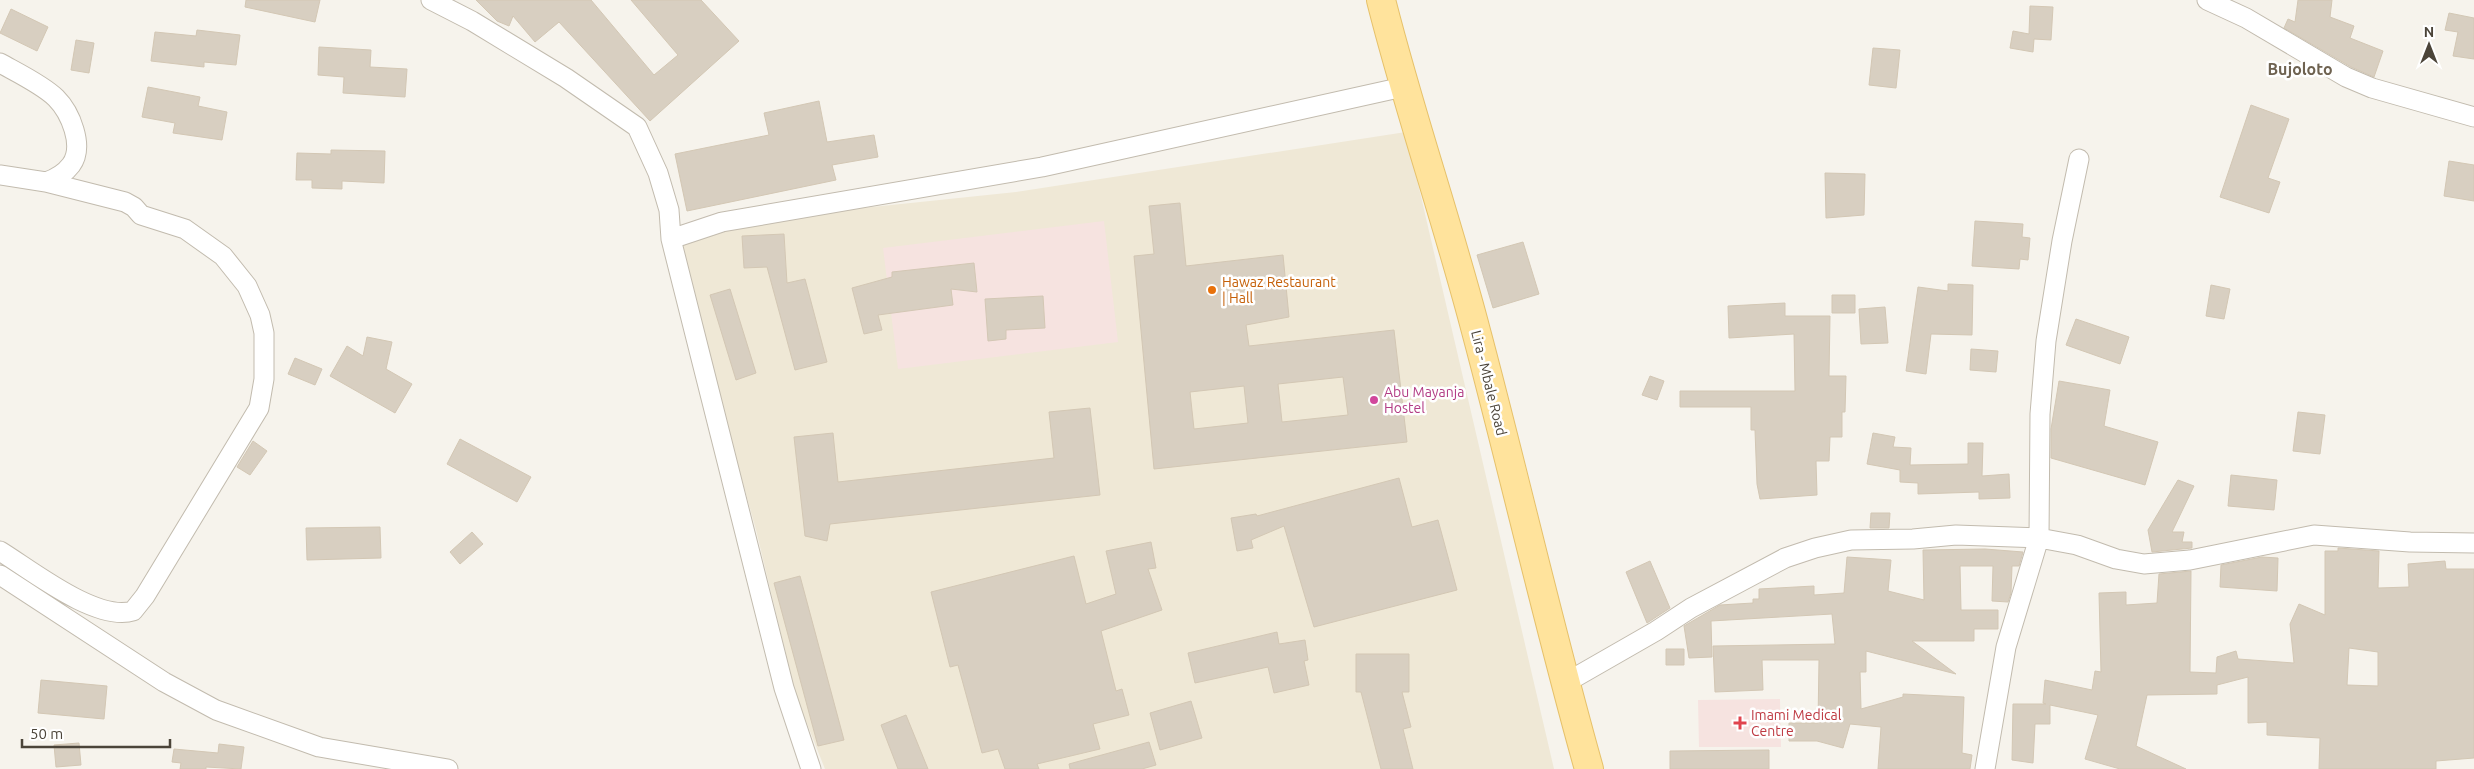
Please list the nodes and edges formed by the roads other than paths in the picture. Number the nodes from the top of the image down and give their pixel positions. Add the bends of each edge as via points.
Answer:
1 (431, 0) edge
2 (1381, 0) edge
3 (2207, 0) edge
4 (0, 63) edge
5 (1403, 87) junction
6 (2474, 117) edge
7 (2079, 159) dead end
8 (0, 175) edge
9 (46, 182) junction
10 (671, 239) junction
11 (2039, 538) junction
12 (2474, 543) edge
13 (0, 551) edge
14 (0, 575) edge
15 (1567, 682) junction
16 (448, 769) edge
17 (811, 769) edge
18 (1589, 769) edge
19 (1986, 769) edge

1 - 10 street via 566,78 637,127 658,173 669,210
2 - 5 main road, Lira - Mbale Road
3 - 6 street via 2246,18 2346,78
4 - 9 street via 55,97 69,116 75,133 76,150 72,164 57,178
5 - 10 street via 1042,167 722,222
5 - 15 main road, Lira - Mbale Road via 1476,329 1543,601
7 - 11 street via 2046,341 2040,414
8 - 9 street
9 - 13 street via 125,202 141,215 185,229 224,256 247,286 260,315 264,333 264,379 259,408 133,611 118,614 78,600
10 - 17 street via 784,688
11 - 12 street via 2077,545 2116,560 2144,564 2190,560 2314,535
11 - 15 street via 1956,535 1851,540 1815,548 1785,558 1691,608 1649,636
11 - 19 street via 2006,647
14 - 16 street via 164,682 216,710 319,747
15 - 18 main road, Lira - Mbale Road

